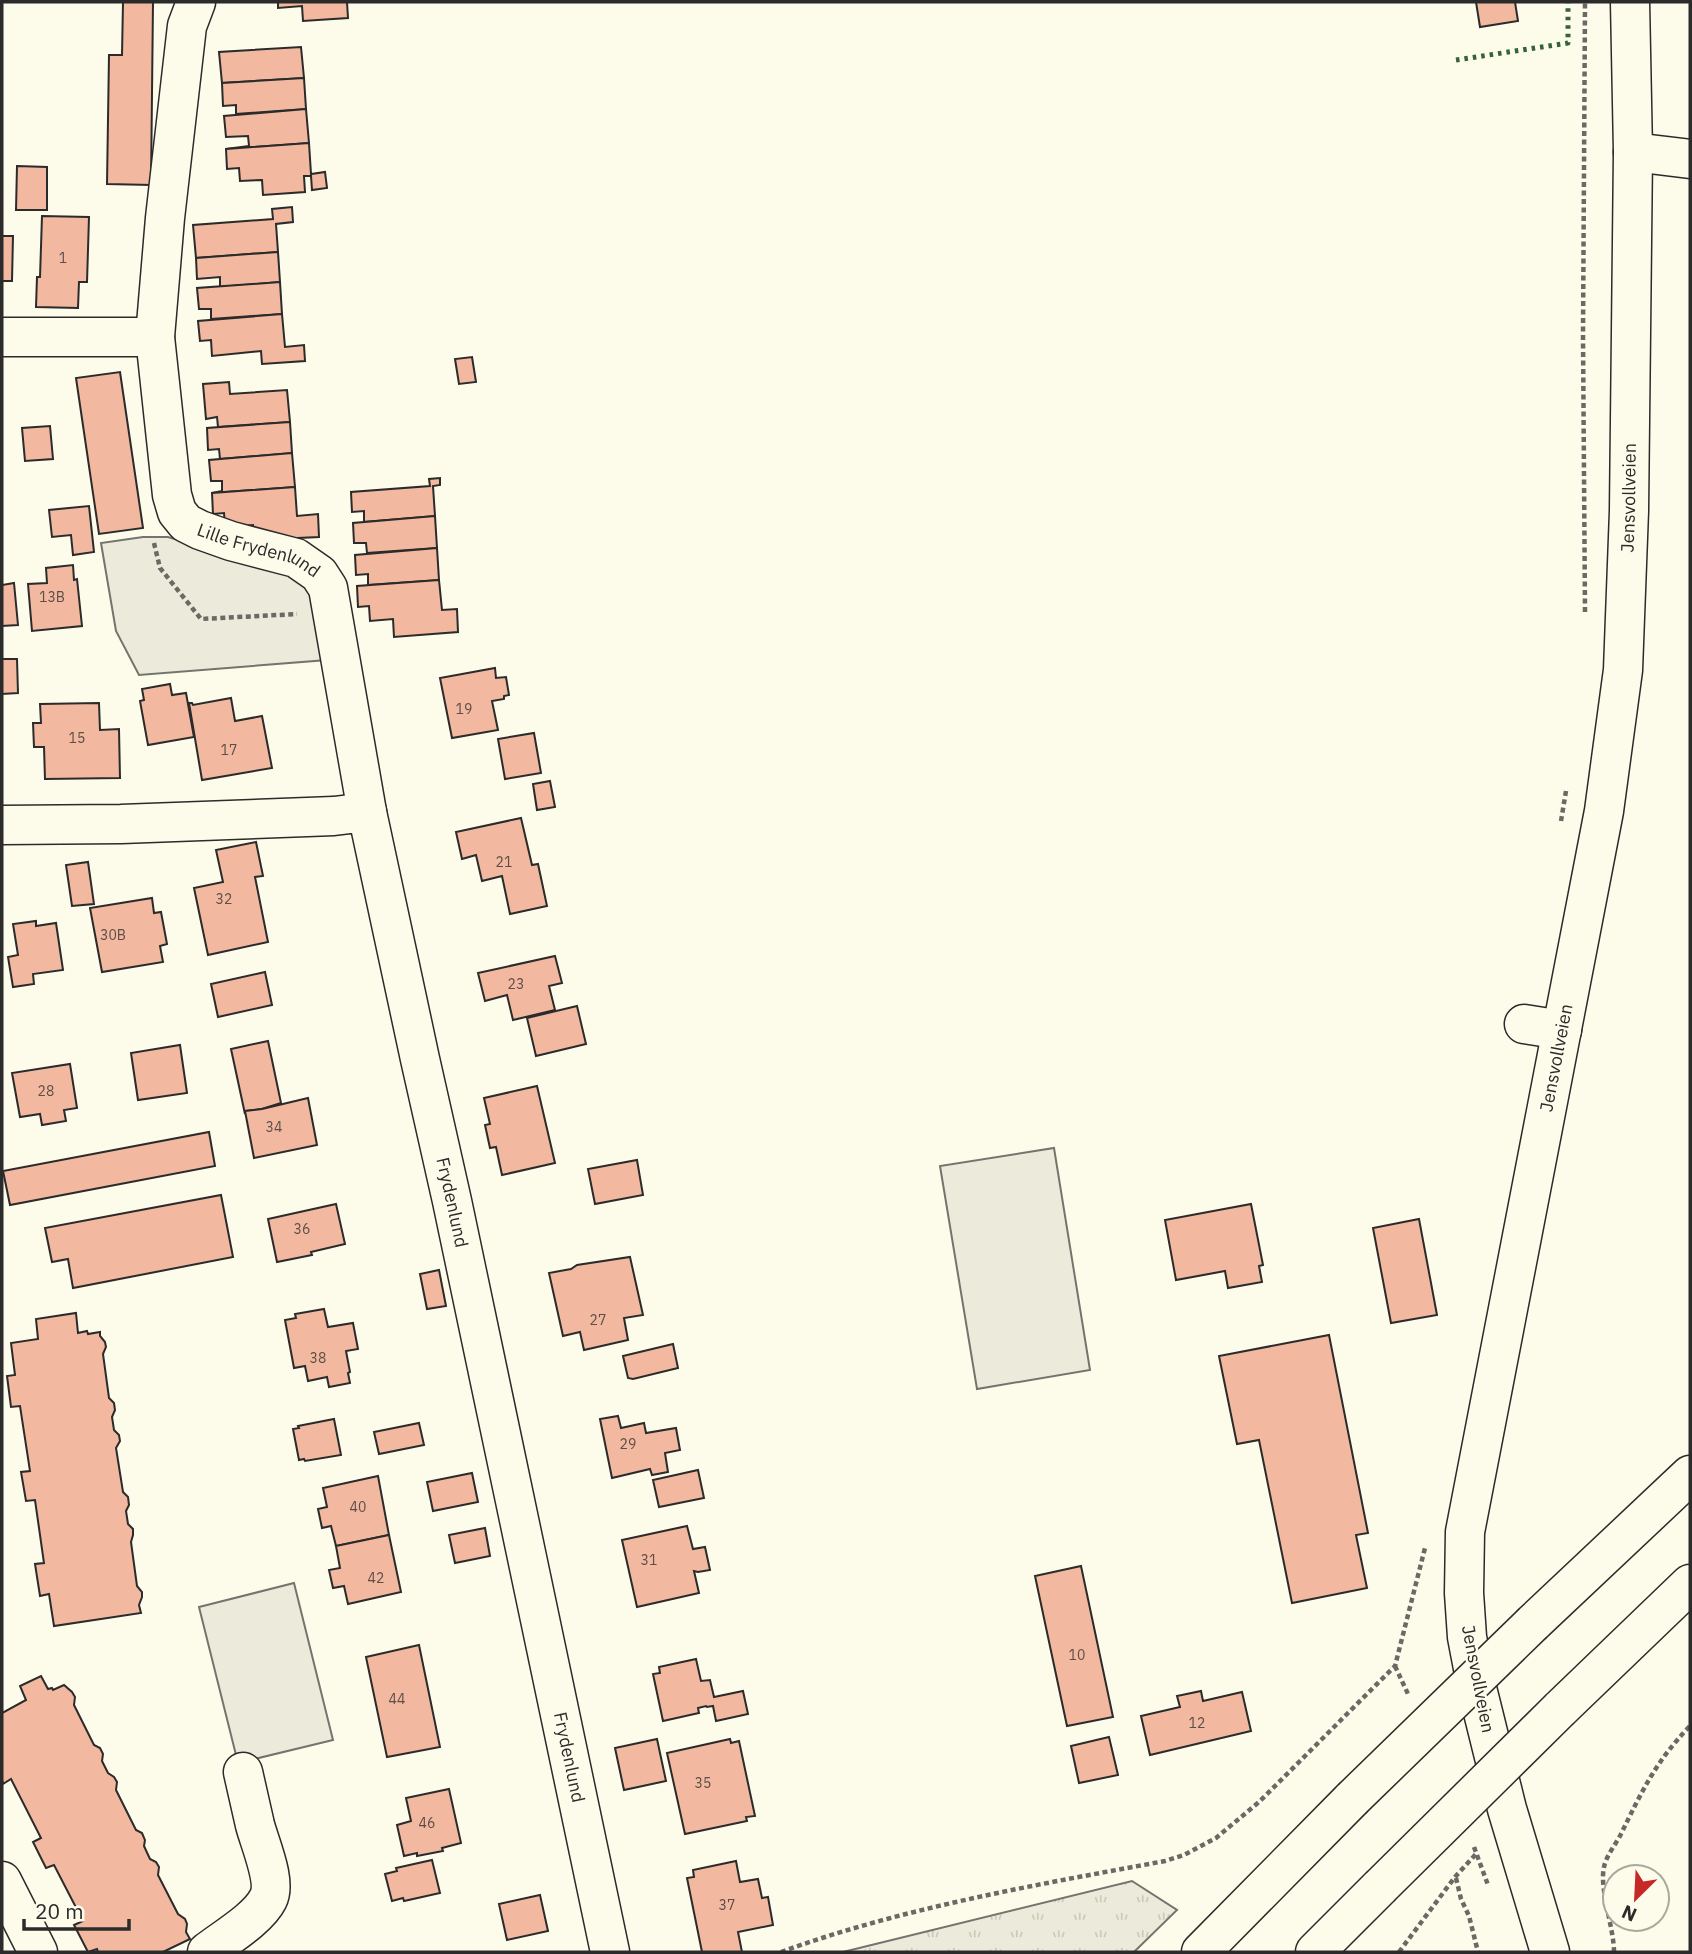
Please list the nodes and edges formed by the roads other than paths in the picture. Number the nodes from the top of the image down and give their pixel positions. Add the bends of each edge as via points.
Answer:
1 (196, 2) edge
2 (1630, 2) edge
3 (1633, 152) junction
4 (1690, 159) edge
5 (2, 337) edge
6 (155, 337) junction
7 (367, 812) junction
8 (2, 825) edge
9 (1524, 1024) dead end
10 (1562, 1030) junction
11 (1690, 1475) edge
12 (1690, 1584) edge
13 (243, 1772) dead end
14 (2, 1881) edge
15 (38, 1952) edge
16 (207, 1952) edge
17 (610, 1952) edge
18 (1201, 1952) edge
19 (1315, 1952) edge
20 (1550, 1952) edge

1 - 6 main road, Lille Frydenlund via 187,26
2 - 3 main road, Jensvollveien
3 - 4 main road
3 - 10 main road, Jensvollveien via 1623,670 1604,811
5 - 6 main road
6 - 7 main road, Lille Frydenlund via 177,512 200,530 296,558 319,574 328,588
7 - 8 main road via 334,817
7 - 17 main road, Frydenlund
9 - 10 main road
10 - 20 main road, Jensvollveien via 1465,1532 1464,1593 1479,1696
11 - 18 main road, bridge via 1352,1799
12 - 19 main road, bridge
13 - 16 main road via 271,1892 249,1920
14 - 15 main road

